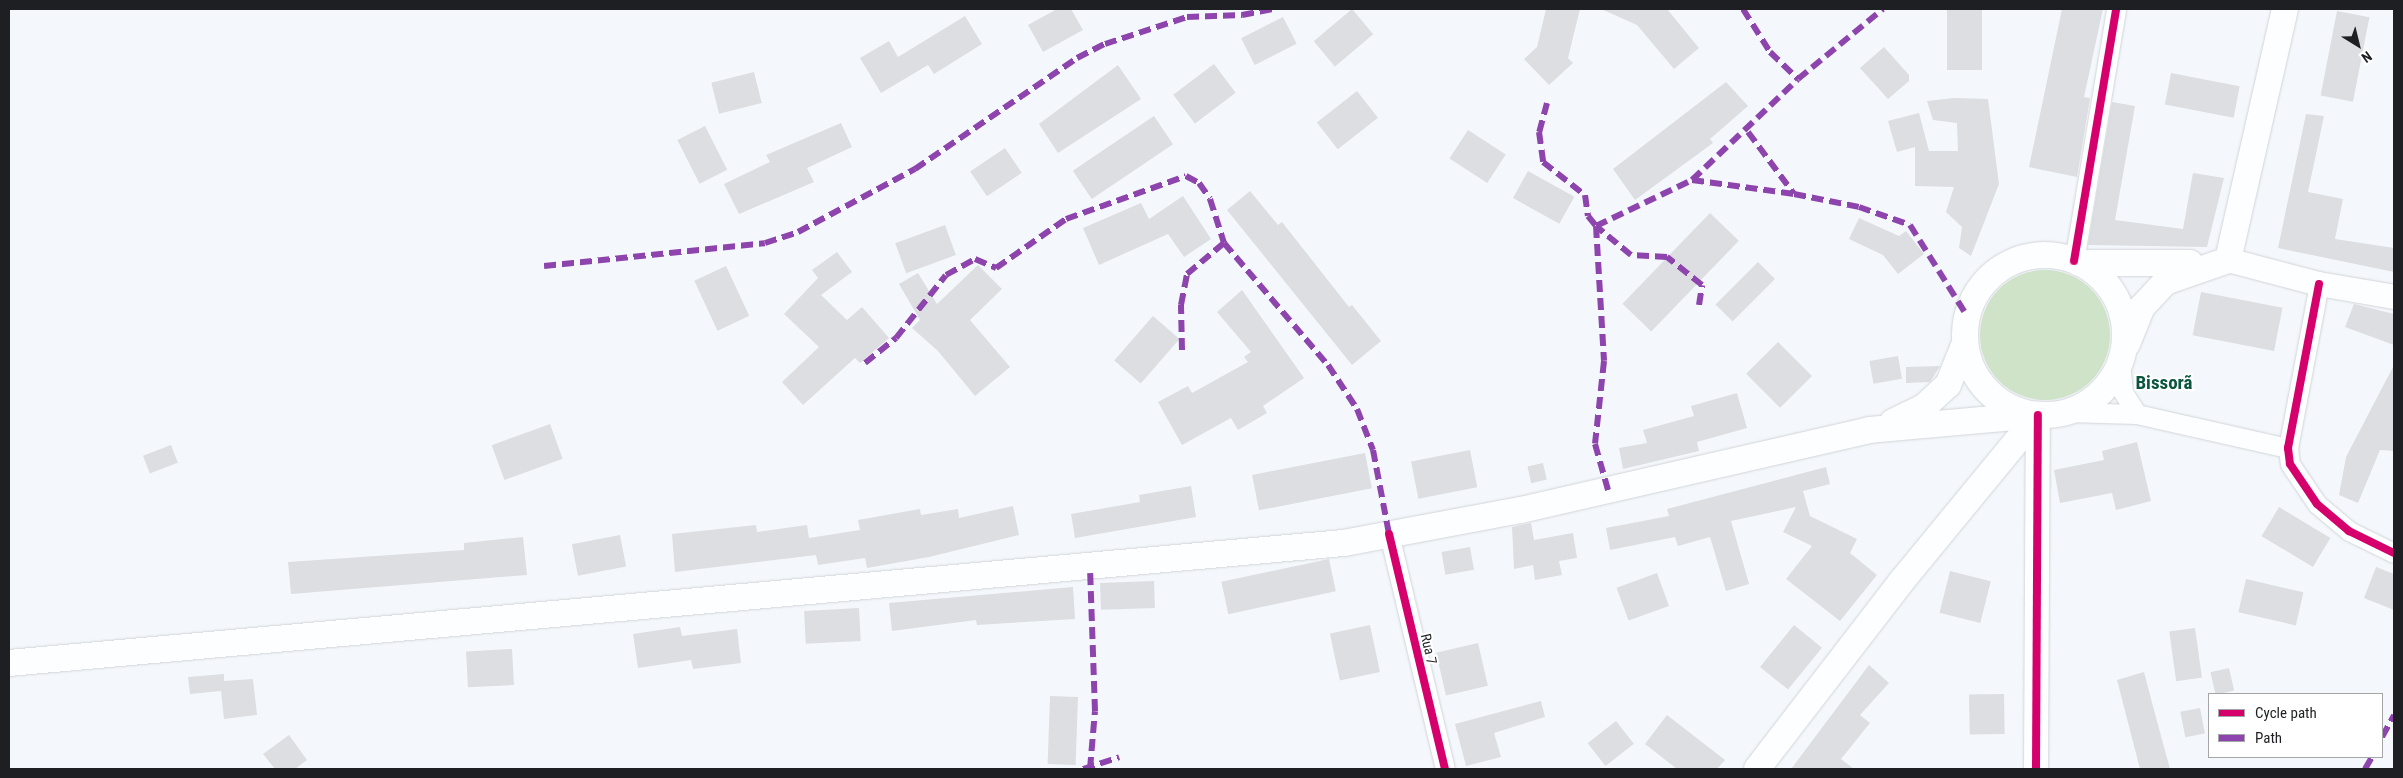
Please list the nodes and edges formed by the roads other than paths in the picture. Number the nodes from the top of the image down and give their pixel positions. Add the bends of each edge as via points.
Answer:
1 (2116, 9) edge
2 (2285, 9) edge
3 (2228, 260) junction
4 (2076, 262) junction
5 (2319, 284) junction
6 (2394, 297) edge
7 (1965, 342) junction
8 (2121, 358) junction
9 (2068, 412) junction
10 (2137, 414) junction
11 (2038, 415) junction
12 (1869, 430) junction
13 (2288, 448) junction
14 (1389, 534) junction
15 (2394, 553) edge
16 (9, 663) edge
17 (1445, 769) edge
18 (1757, 769) edge
19 (2036, 769) edge

1 - 4 street
2 - 3 main road
3 - 4 main road via 2153,267
3 - 5 street
3 - 8 main road via 2165,282 2152,293
4 - 7 main road via 2033,256 1998,270 1974,297
4 - 8 main road via 2104,281 2115,297 2124,328
5 - 6 street
5 - 13 street
7 - 11 main road via 1973,372 1990,394 2020,411
7 - 12 main road via 1957,372 1935,399
8 - 9 main road via 2099,393
8 - 10 street via 2123,392
9 - 10 street
9 - 11 main road
10 - 13 street
11 - 12 main road
11 - 18 main road via 1907,574
11 - 19 street
12 - 14 main road via 1521,510
13 - 15 street via 2300,485 2317,504 2349,531
14 - 16 main road via 1344,543 1090,569
14 - 17 street, Rua 7

